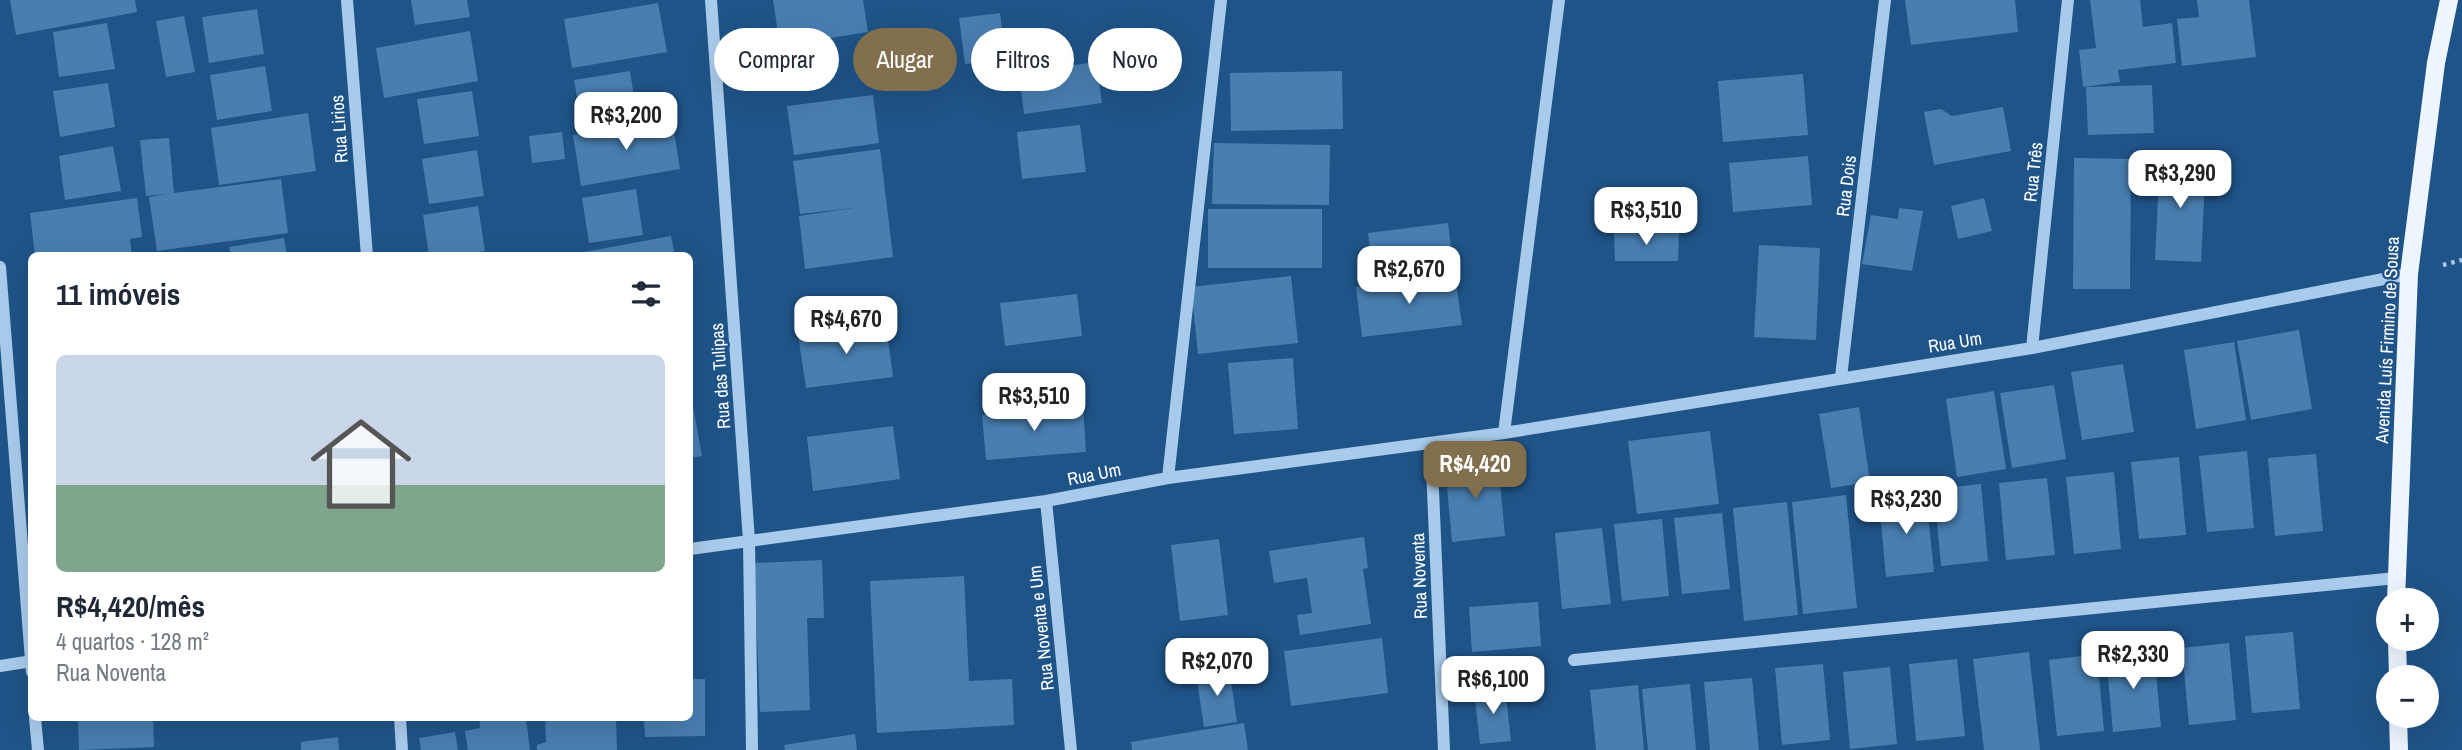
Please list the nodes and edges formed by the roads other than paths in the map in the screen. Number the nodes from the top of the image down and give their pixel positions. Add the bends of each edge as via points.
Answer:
1 (347, 0) edge
2 (711, 0) edge
3 (1220, 0) edge
4 (1559, 0) edge
5 (1885, 0) edge
6 (2068, 0) edge
7 (2449, 0) edge
8 (367, 252) edge
9 (0, 267) edge
10 (2409, 274) junction
11 (2032, 348) junction
12 (1841, 377) junction
13 (1504, 433) junction
14 (1431, 443) junction
15 (1168, 478) junction
16 (1046, 501) junction
17 (749, 541) junction
18 (693, 550) edge
19 (2396, 578) junction
20 (2396, 588) edge
21 (28, 623) edge
22 (1574, 660) dead end
23 (28, 661) edge
24 (0, 666) edge
25 (35, 721) edge
26 (400, 721) edge
27 (2398, 728) edge
28 (38, 750) edge
29 (402, 750) edge
30 (752, 750) edge
31 (1071, 750) edge
32 (1444, 750) edge
33 (2399, 750) edge

1 - 8 street, Rua Lirios
2 - 17 street, Rua das Tulipas
3 - 15 street
4 - 13 street
5 - 12 street, Rua Dois
6 - 11 street, Rua Três
7 - 10 main road, Avenida Luís Firmino de Sousa via 2436,62
9 - 21 street
10 - 11 street, Rua Um
10 - 19 main road, Avenida Luís Firmino de Sousa
11 - 12 street, Rua Um
12 - 13 street, Rua Um
13 - 14 street, Rua Um
14 - 15 street, Rua Um
14 - 32 street, Rua Noventa
15 - 16 street, Rua Um
16 - 17 street, Rua Um
16 - 31 street, Rua Noventa e Um
17 - 18 street, Rua Um
17 - 30 street, Rua das Tulipas
19 - 20 main road, Avenida Luís Firmino de Sousa
19 - 22 street
23 - 24 street
25 - 28 street
26 - 29 street
27 - 33 main road

